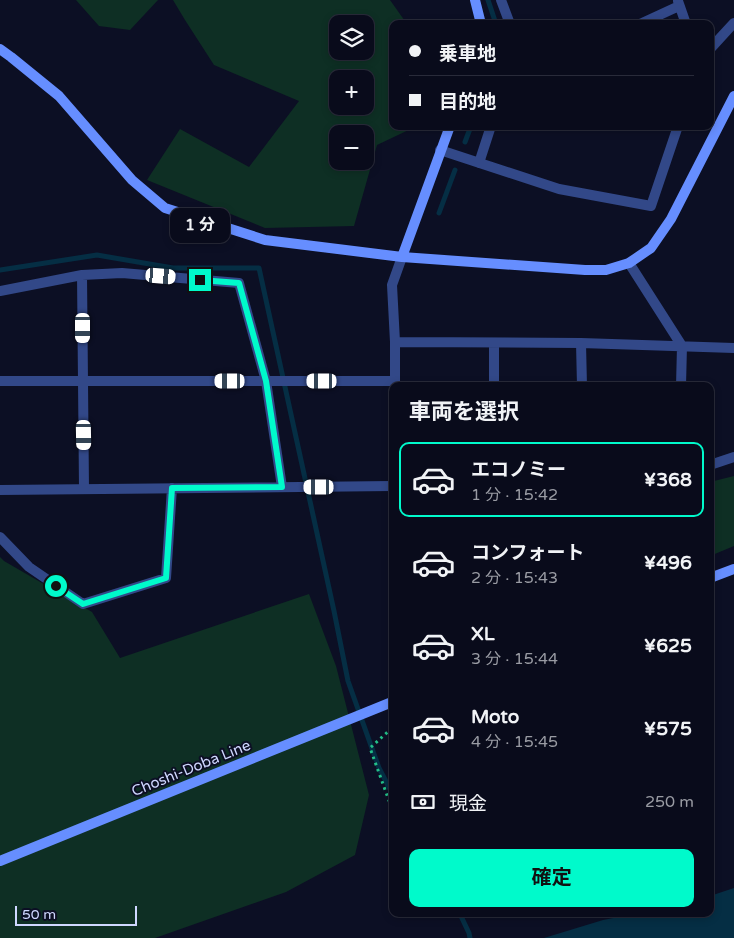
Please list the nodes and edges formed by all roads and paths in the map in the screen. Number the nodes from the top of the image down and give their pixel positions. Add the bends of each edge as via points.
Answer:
1 (475, 0) edge
2 (501, 0) edge
3 (678, 3) edge
4 (480, 20) edge
5 (508, 20) edge
6 (647, 20) edge
7 (684, 20) edge
8 (734, 23) edge
9 (714, 44) edge
10 (0, 49) edge
11 (734, 96) edge
12 (448, 130) edge
13 (490, 130) edge
14 (677, 130) edge
15 (440, 150) junction
16 (479, 163) junction
17 (402, 257) junction
18 (629, 263) junction
19 (82, 275) junction
20 (0, 291) edge
21 (395, 342) junction
22 (494, 343) junction
23 (581, 344) junction
24 (682, 346) junction
25 (734, 348) edge
26 (0, 381) edge
27 (83, 381) junction
28 (266, 381) junction
29 (395, 382) edge
30 (494, 382) edge
31 (582, 382) edge
32 (681, 382) edge
33 (389, 384) edge
34 (734, 457) edge
35 (714, 464) edge
36 (389, 486) edge
37 (282, 487) junction
38 (172, 488) junction
39 (84, 489) junction
40 (0, 490) edge
41 (0, 537) edge
42 (734, 569) edge
43 (714, 576) edge
44 (389, 703) edge
45 (389, 731) edge
46 (389, 801) edge
47 (0, 861) edge

1 - 4 street
2 - 5 street
3 - 6 street
3 - 7 street
8 - 9 street
10 - 17 street via 59,96 132,180 165,208 266,240
11 - 18 street via 671,219 651,248
12 - 15 street
13 - 16 street
14 - 16 street via 651,206 559,189
15 - 16 street
15 - 17 street
17 - 18 street via 585,270 606,270
17 - 21 street via 392,285
18 - 24 street
19 - 20 street
19 - 27 street
19 - 28 street via 122,273 239,283
21 - 22 street
21 - 29 street
22 - 23 street
22 - 30 street
23 - 24 street
23 - 31 street
24 - 25 street
24 - 32 street
26 - 27 street
27 - 28 street
27 - 39 street
28 - 33 street
28 - 37 street
34 - 35 street
36 - 37 street
37 - 38 street
38 - 39 street
38 - 41 street via 166,578 83,604 29,567
39 - 40 street
42 - 43 street
44 - 47 street, Choshi-Doba Line
45 - 46 path via 370,748

